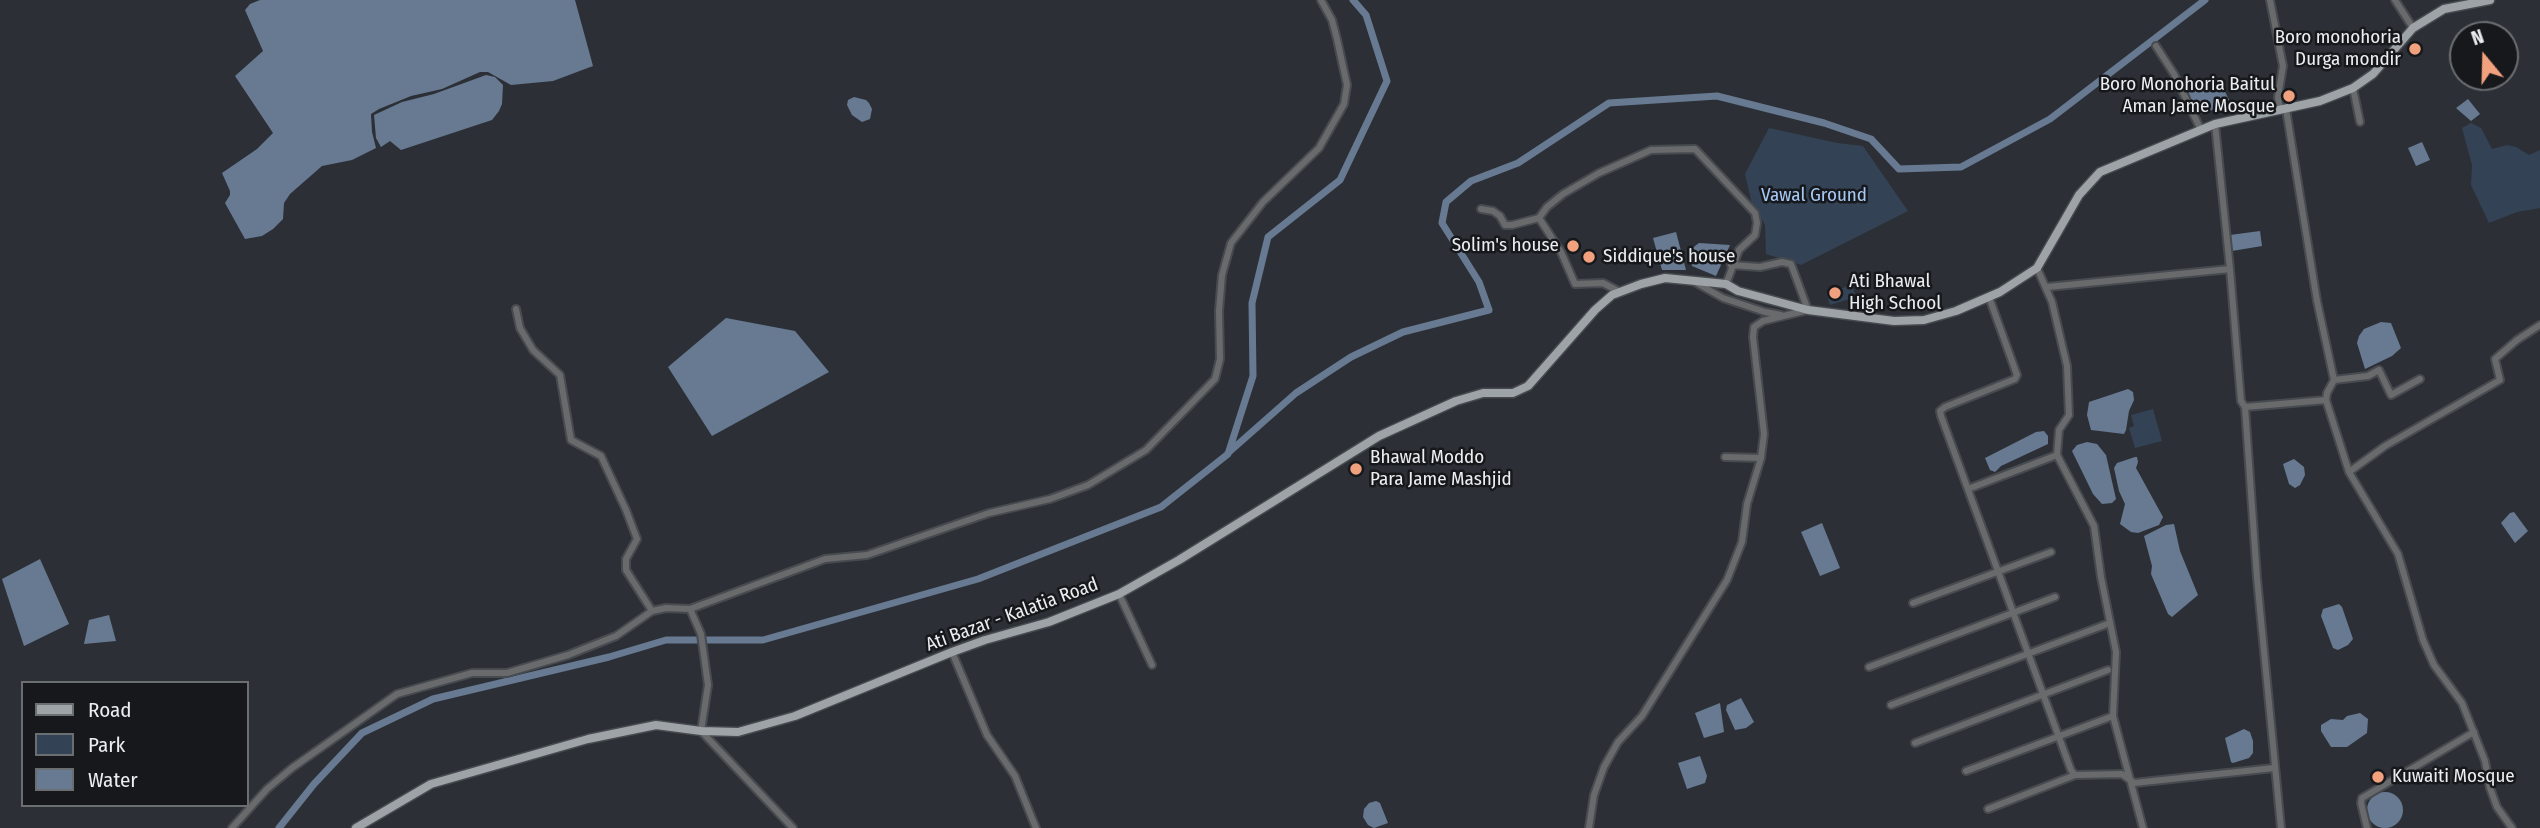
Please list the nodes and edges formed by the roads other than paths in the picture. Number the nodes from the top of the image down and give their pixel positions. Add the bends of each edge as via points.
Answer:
1 (1321, 0) edge
2 (2270, 0) edge
3 (2395, 0) edge
4 (2490, 0) edge
5 (2443, 5) edge
6 (2413, 28) junction
7 (2156, 46) dead end
8 (2353, 88) junction
9 (2283, 110) junction
10 (2360, 122) dead end
11 (2214, 124) junction
12 (2201, 130) junction
13 (1481, 209) dead end
14 (1539, 218) junction
15 (1731, 265) junction
16 (2037, 268) junction
17 (2230, 269) junction
18 (1689, 279) junction
19 (1726, 284) junction
20 (2047, 287) junction
21 (1620, 292) junction
22 (1989, 297) junction
23 (516, 309) dead end
24 (1808, 310) junction
25 (1785, 315) junction
26 (2540, 325) edge
27 (2420, 379) dead end
28 (2334, 380) junction
29 (2326, 400) junction
30 (2245, 407) junction
31 (2057, 456) junction
32 (1725, 457) dead end
33 (1761, 458) junction
34 (2349, 472) junction
35 (1968, 489) junction
36 (2050, 552) dead end
37 (1998, 572) junction
38 (1119, 594) junction
39 (2055, 597) dead end
40 (1913, 603) dead end
41 (690, 609) junction
42 (652, 611) junction
43 (2013, 613) junction
44 (2110, 622) junction
45 (952, 652) junction
46 (2028, 654) junction
47 (1152, 665) dead end
48 (1869, 667) dead end
49 (2108, 670) dead end
50 (2043, 695) junction
51 (1891, 705) dead end
52 (2113, 716) junction
53 (701, 731) junction
54 (2474, 732) junction
55 (2058, 736) junction
56 (1915, 743) dead end
57 (2274, 768) junction
58 (1966, 771) dead end
59 (2075, 775) junction
60 (2129, 779) junction
61 (1988, 809) dead end
62 (2511, 827) edge
63 (232, 828) edge
64 (356, 828) edge
65 (793, 828) edge
66 (1036, 828) edge
67 (1589, 828) edge
68 (2143, 828) edge
69 (2280, 828) edge
70 (2367, 828) edge

1 - 41 street via 1338,39 1347,85 1344,104 1319,148 1263,202 1231,243 1222,275 1220,359 1215,379 1146,450 1088,485 1050,499 989,513 867,555 825,559
2 - 9 street via 2283,66 2278,97
3 - 6 street
4 - 5 main road
5 - 6 main road
6 - 8 main road via 2374,74
7 - 12 street
8 - 9 main road
8 - 10 street
9 - 11 main road
9 - 28 street
11 - 12 main road
11 - 17 street
12 - 16 main road via 2100,172 2078,195
13 - 14 street via 1493,211 1505,225
14 - 15 street via 1563,194 1651,150 1695,149 1755,213 1755,235
14 - 21 street via 1575,284 1602,282
15 - 19 street
15 - 24 street via 1791,264
16 - 20 street
16 - 22 main road
17 - 20 street
17 - 30 street
18 - 19 main road, Ati Bazar - Kalatia Road
18 - 21 main road, Ati Bazar - Kalatia Road via 1665,278
18 - 25 street via 1723,298
19 - 24 main road, Ati Bazar - Kalatia Road
20 - 31 street via 2067,366 2068,415 2059,430
21 - 38 main road, Ati Bazar - Kalatia Road via 1595,310 1528,386 1513,393 1483,393 1456,401 1379,436
22 - 24 main road via 1924,320
22 - 35 street via 2017,375 1940,411
23 - 42 street via 520,328 533,350 560,375 571,440 601,456 626,510 637,539 626,569
24 - 25 street
25 - 33 street via 1763,321 1754,327 1752,337 1764,434
26 - 34 street via 2495,359 2500,380
27 - 28 street via 2391,395 2379,370
28 - 29 street
29 - 30 street
29 - 34 street
30 - 57 street
31 - 35 street
31 - 44 street via 2094,526
32 - 33 street
33 - 67 street via 1747,504 1742,542 1727,580 1642,716 1618,742 1604,767
34 - 54 street via 2398,554 2423,640
35 - 37 street
36 - 37 street
37 - 40 street
37 - 43 street
38 - 45 main road, Ati Bazar - Kalatia Road
38 - 47 street
39 - 43 street
41 - 42 street
41 - 53 street via 701,634 708,685
42 - 63 street via 616,636 568,655 507,673 472,673 397,694 292,768
43 - 46 street
43 - 48 street
44 - 46 street
44 - 52 street via 2116,652
45 - 53 main road, Ati Bazar - Kalatia Road via 796,716 738,732
45 - 66 street via 987,735 1015,776
46 - 50 street
46 - 51 street
49 - 50 street
50 - 55 street
50 - 56 street
52 - 55 street
52 - 60 street
53 - 64 main road, Ati Bazar - Kalatia Road via 656,725 588,739 431,784
53 - 65 street
54 - 62 street via 2497,807
54 - 70 street via 2362,798
55 - 58 street
55 - 59 street
57 - 60 street via 2134,783
57 - 69 street
59 - 60 street via 2122,774
59 - 61 street
60 - 68 street

